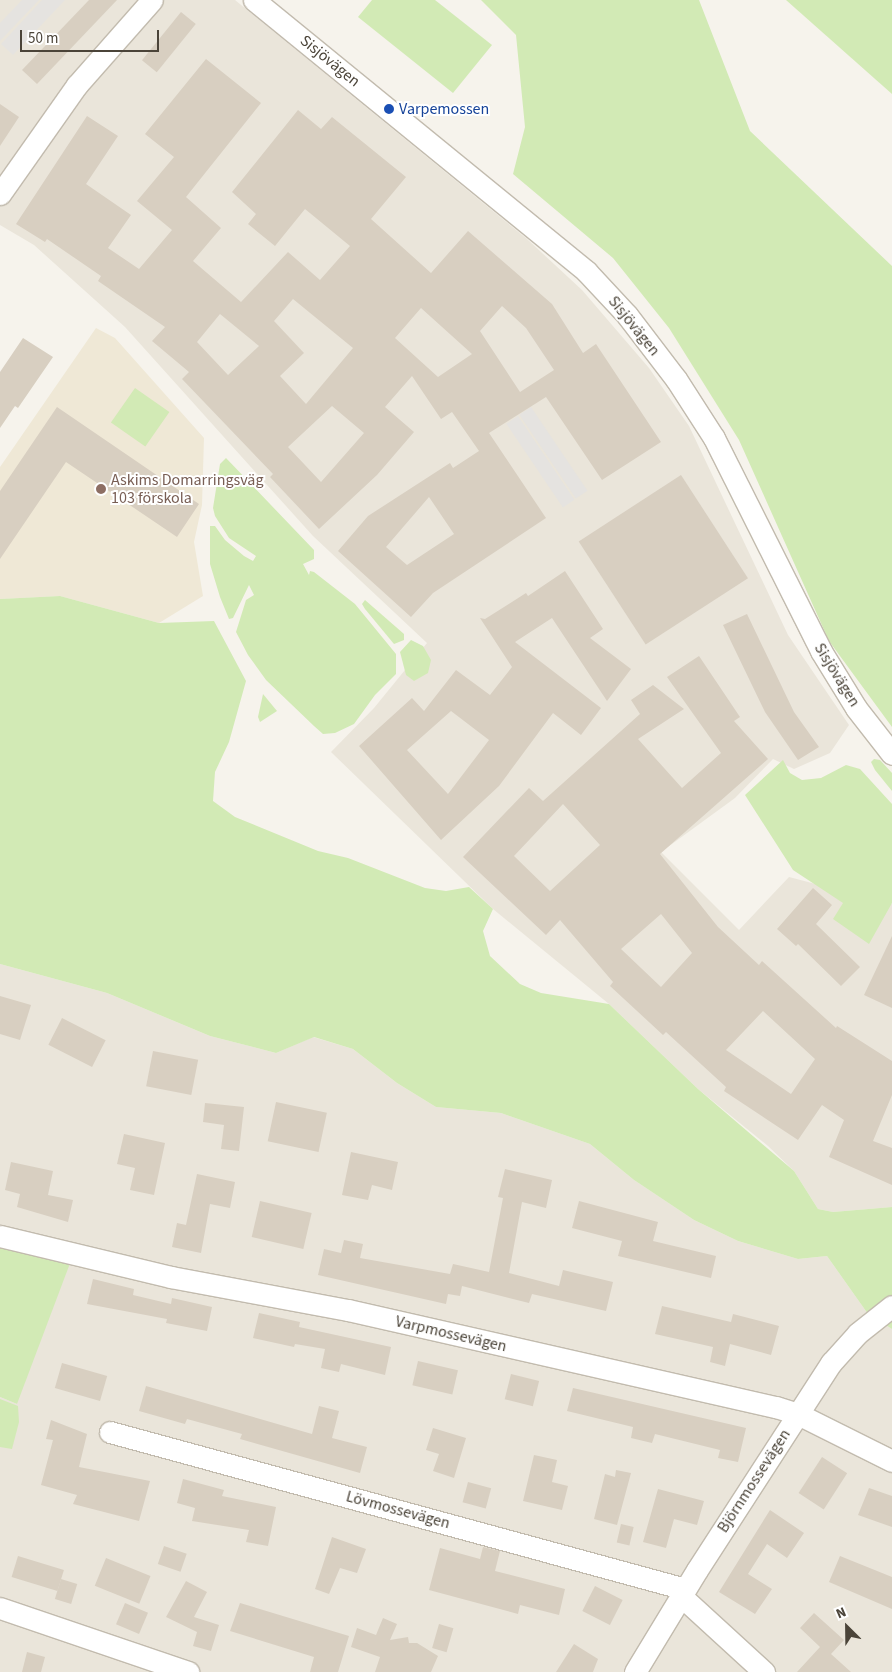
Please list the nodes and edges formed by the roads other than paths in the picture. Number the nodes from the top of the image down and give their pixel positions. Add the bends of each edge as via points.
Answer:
1 (152, 0) edge
2 (254, 0) edge
3 (0, 194) edge
4 (892, 754) edge
5 (0, 1236) edge
6 (892, 1306) edge
7 (798, 1414) junction
8 (110, 1432) dead end
9 (892, 1461) edge
10 (683, 1592) junction
11 (0, 1608) edge
12 (188, 1672) edge
13 (635, 1672) edge
14 (764, 1672) edge

1 - 3 street via 77,85
2 - 4 street, Sisjövägen via 586,271 627,315 676,379 714,438 821,651 856,708
5 - 7 street, Varpmossevägen via 170,1277 348,1310
6 - 7 street, Björnmossevägen via 858,1333 831,1363
7 - 9 street, Varpmossevägen
7 - 10 street, Björnmossevägen
8 - 10 street, Lövmossevägen
10 - 13 street, Björnmossevägen
10 - 14 street, Lövmossevägen
11 - 12 street

